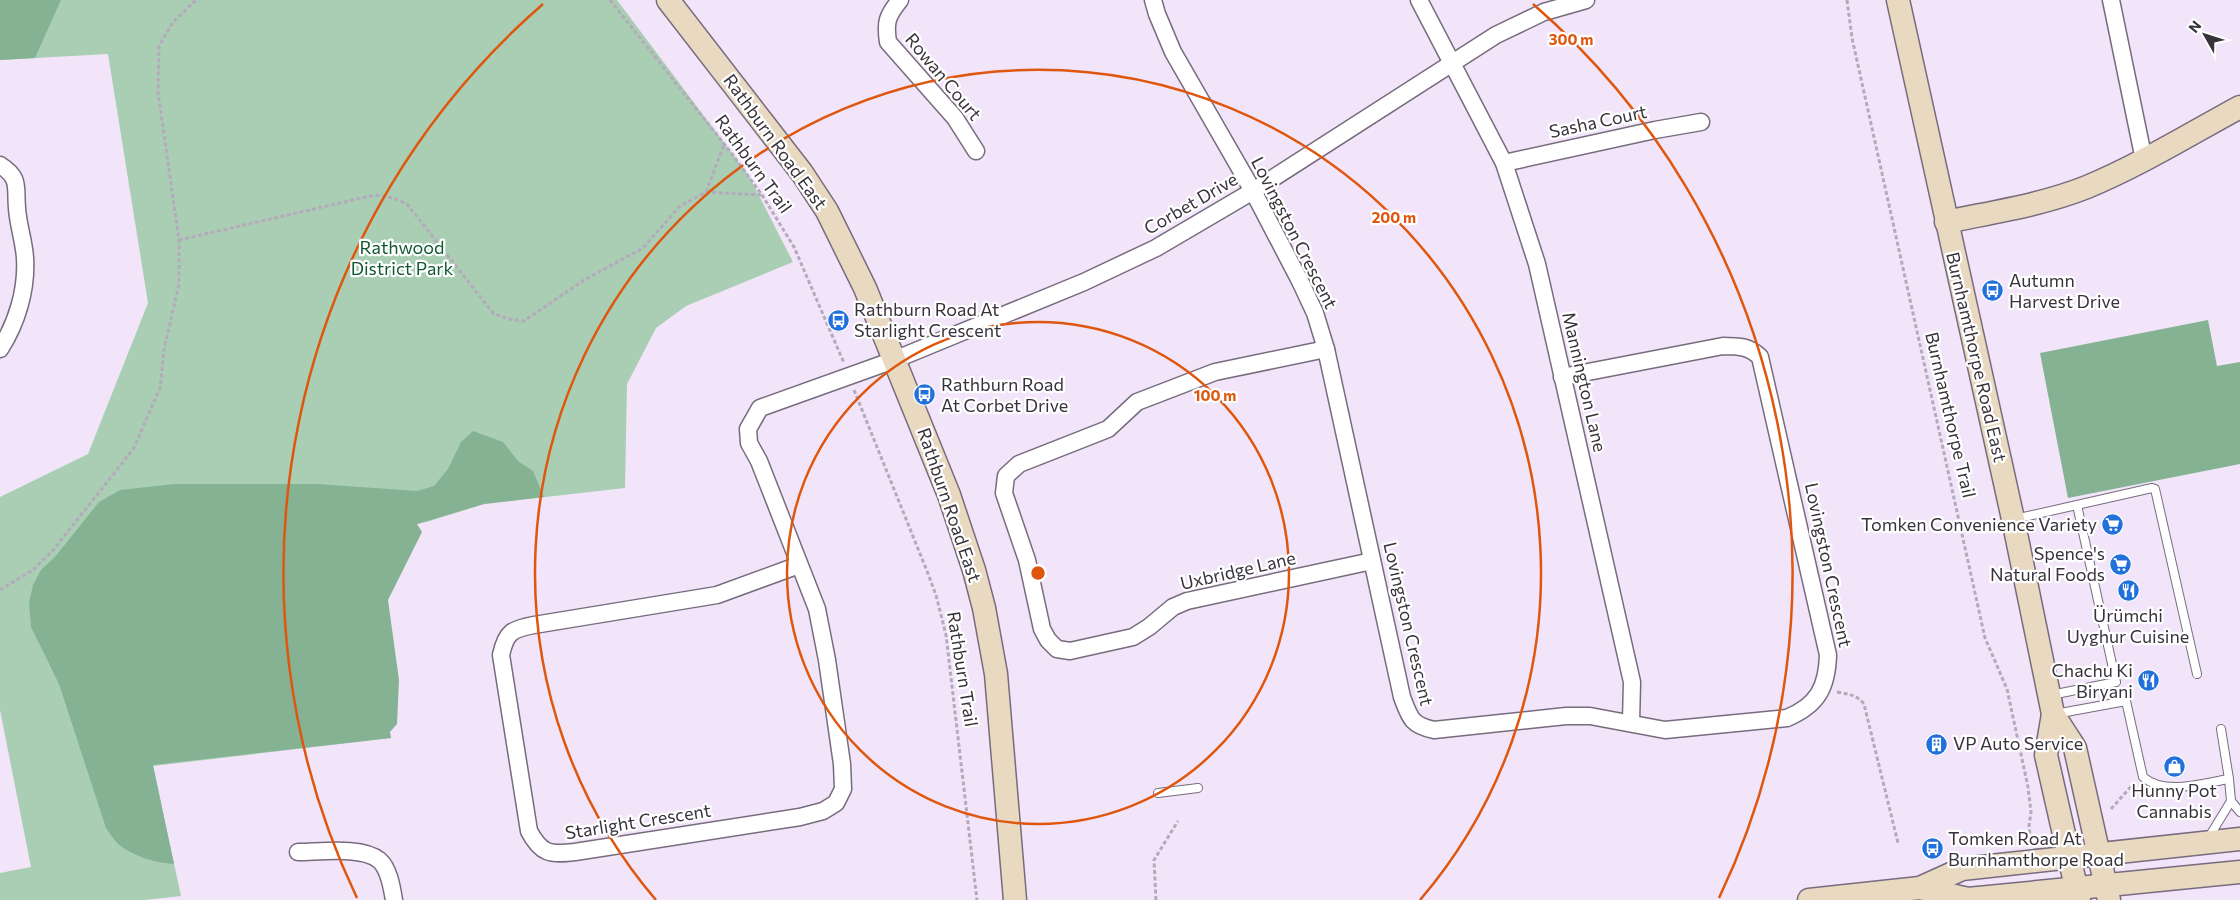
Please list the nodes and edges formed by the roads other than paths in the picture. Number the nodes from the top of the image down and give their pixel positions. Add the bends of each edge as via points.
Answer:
1 (668, 0) edge
2 (900, 0) edge
3 (1154, 0) edge
4 (1419, 0) edge
5 (1586, 0) edge
6 (1898, 0) edge
7 (2111, 0) edge
8 (1454, 63) junction
9 (2240, 106) edge
10 (1701, 122) dead end
11 (976, 150) dead end
12 (2144, 160) junction
13 (1504, 163) junction
14 (0, 165) edge
15 (1252, 192) junction
16 (1946, 222) junction
17 (0, 349) edge
18 (1326, 349) junction
19 (894, 360) junction
20 (846, 369) joint
21 (1562, 377) junction
22 (2077, 505) junction
23 (2013, 519) junction
24 (1372, 561) junction
25 (799, 565) junction
26 (2197, 674) dead end
27 (2051, 705) junction
28 (1631, 722) junction
29 (2221, 729) dead end
30 (2229, 780) junction
31 (1198, 788) dead end
32 (1158, 793) dead end
33 (2232, 801) junction
34 (2240, 812) edge
35 (2240, 839) edge
36 (2204, 843) junction
37 (298, 852) dead end
38 (2100, 853) junction
39 (2069, 857) junction
40 (2240, 872) edge
41 (1920, 888) junction
42 (2107, 893) edge
43 (2077, 894) edge
44 (394, 900) edge
45 (1014, 900) edge
46 (1809, 900) edge

1 - 19 street, Rathburn Road East via 802,173 827,211
2 - 11 street, Rowan Court via 890,12 885,26 888,42 955,118
3 - 15 street, Lovingston Crescent via 1172,52
4 - 8 street, Mannington Lane
5 - 8 street, Corbet Drive via 1544,12 1496,35
6 - 16 street, Burnhamthorpe Road East
7 - 12 street
8 - 13 street, Mannington Lane
8 - 15 street, Corbet Drive
9 - 12 street
10 - 13 street, Sasha Court
12 - 16 street via 2052,199
13 - 21 street, Mannington Lane via 1537,264
14 - 17 street via 14,177 17,187 25,257 24,289 17,314
15 - 18 street, Lovingston Crescent via 1315,313
15 - 19 street, Corbet Drive via 1156,248 1084,282
16 - 23 street, Burnhamthorpe Road East
18 - 24 street, Lovingston Crescent
18 - 24 street, Uxbridge Lane via 1216,372 1137,402 1108,429 1019,464 1006,476 1004,493 1027,560 1042,629 1057,649 1070,651 1132,637 1173,607 1187,601
19 - 20 street, Corbet Drive
19 - 45 street, Rathburn Road East via 949,495 984,608 996,674
20 - 25 street, Starlight Crescent via 760,408 748,429 749,444
21 - 28 street, Mannington Lane via 1632,682
21 - 28 street, Lovingston Crescent via 1723,346 1740,346 1753,350 1760,357 1828,655 1828,672 1814,702 1787,718 1665,730
22 - 23 lane
22 - 26 lane via 2156,489
22 - 27 lane via 2116,682
23 - 27 street, Burnhamthorpe Road East
24 - 28 street, Lovingston Crescent via 1402,697 1411,720 1421,727 1434,730 1566,716
25 - 25 street, Starlight Crescent via 817,609 827,660 842,764 843,789 836,803 823,811 800,816 575,852 556,854 535,843 529,831 501,655 509,633 527,626 717,595
27 - 30 lane via 2126,701 2143,777 2149,782 2173,787
27 - 38 street, Burnhamthorpe Road East via 2075,748
27 - 39 street, Burnhamthorpe Road East via 2046,755
29 - 30 lane
30 - 33 lane
31 - 32 lane
33 - 34 lane
33 - 36 lane
35 - 36 street
36 - 38 street
37 - 44 street via 362,852 380,860 391,882
38 - 39 street
38 - 42 street, Burnhamthorpe Road East
39 - 41 street via 1962,869
39 - 43 street, Burnhamthorpe Road East
40 - 42 street
41 - 43 street via 1968,899
41 - 46 street
42 - 43 street

